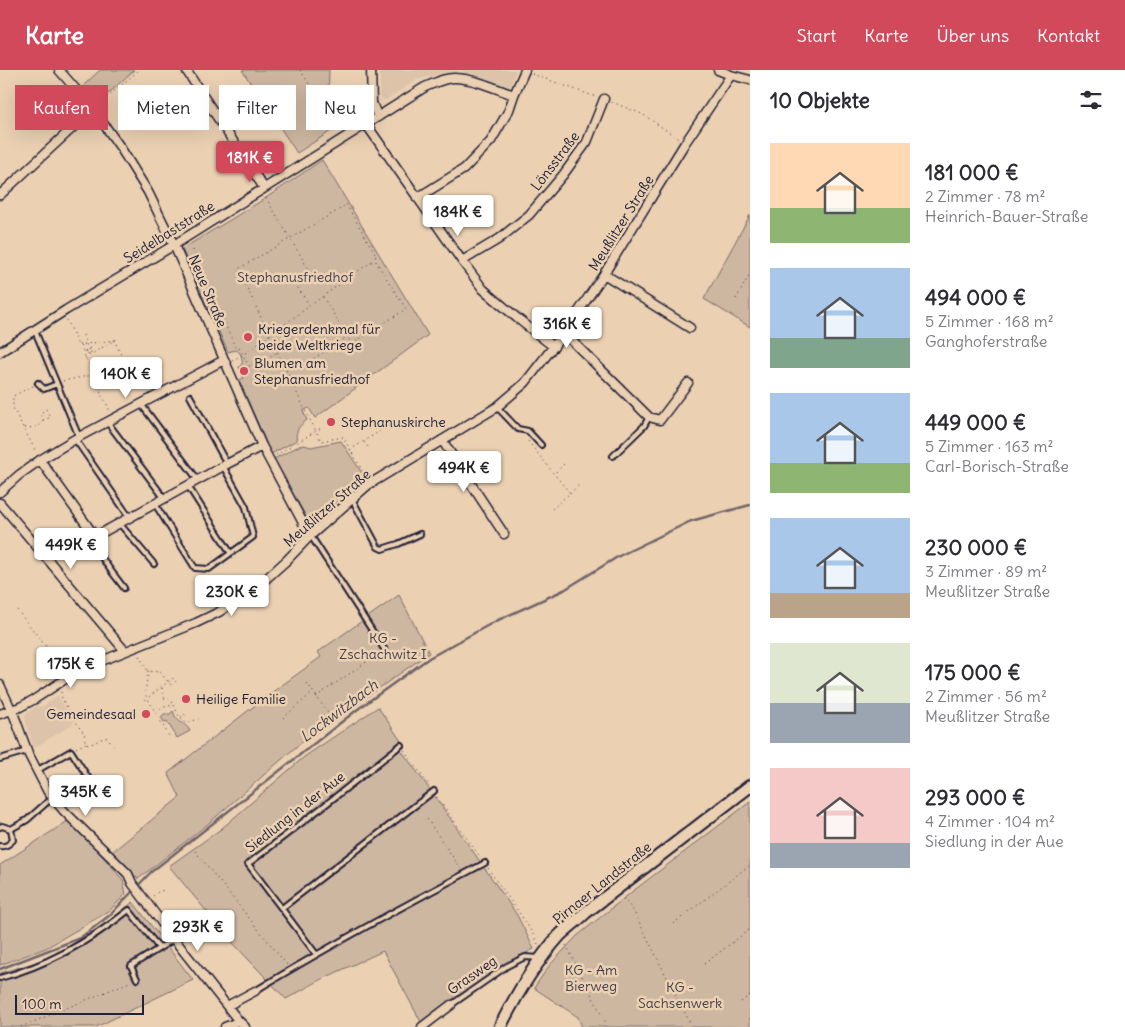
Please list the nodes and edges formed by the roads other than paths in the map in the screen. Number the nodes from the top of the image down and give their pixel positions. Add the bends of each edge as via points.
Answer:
1 (59, 70) edge
2 (186, 70) edge
3 (371, 70) edge
4 (525, 70) edge
5 (718, 70) edge
6 (730, 75) junction
7 (750, 80) edge
8 (72, 85) edge
9 (514, 95) junction
10 (604, 99) dead end
11 (378, 116) junction
12 (374, 119) edge
13 (70, 130) edge
14 (108, 130) edge
15 (356, 130) edge
16 (370, 130) edge
17 (262, 188) junction
18 (0, 195) edge
19 (417, 198) junction
20 (174, 245) junction
21 (462, 261) junction
22 (604, 274) junction
23 (690, 328) dead end
24 (34, 330) junction
25 (564, 333) junction
26 (554, 347) junction
27 (0, 352) edge
28 (224, 362) junction
29 (38, 383) road end
30 (57, 383) junction
31 (688, 383) dead end
32 (190, 396) dead end
33 (141, 404) junction
34 (497, 407) junction
35 (649, 417) junction
36 (111, 420) junction
37 (77, 438) junction
38 (442, 440) junction
39 (541, 445) dead end
40 (262, 446) junction
41 (613, 456) dead end
42 (40, 460) junction
43 (225, 465) junction
44 (198, 480) junction
45 (188, 486) junction
46 (0, 492) edge
47 (165, 499) junction
48 (352, 499) junction
49 (0, 503) edge
50 (155, 504) junction
51 (130, 518) junction
52 (119, 523) junction
53 (420, 534) dead end
54 (504, 534) dead end
55 (94, 535) junction
56 (310, 536) junction
57 (230, 552) junction
58 (154, 564) dead end
59 (124, 588) dead end
60 (384, 649) road end
61 (125, 651) junction
62 (0, 685) edge
63 (12, 710) junction
64 (0, 714) edge
65 (401, 745) road end
66 (28, 751) junction
67 (0, 759) edge
68 (36, 771) junction
69 (89, 779) dead end
70 (750, 786) edge
71 (434, 791) road end
72 (53, 798) junction
73 (0, 827) edge
74 (10, 829) junction
75 (0, 846) edge
76 (484, 863) road end
77 (282, 908) junction
78 (174, 939) junction
79 (159, 948) junction
80 (316, 954) junction
81 (542, 957) junction
82 (0, 978) edge
83 (137, 979) road end
84 (255, 991) joint
85 (451, 1005) joint
86 (228, 1006) junction
87 (238, 1020) junction
88 (225, 1027) edge
89 (246, 1027) edge
90 (422, 1027) edge
91 (500, 1027) edge

1 - 8 street, Neue Straße
2 - 17 street
3 - 11 street via 372,103
4 - 9 street
5 - 6 street
6 - 7 street
6 - 22 street, Meußlitzer Straße
9 - 11 street, Seidelbaststraße via 455,77 425,86
9 - 19 street via 510,110 491,141 464,169
10 - 21 street, Lönsstraße via 587,142 529,215 499,239
11 - 12 street, Seidelbaststraße
13 - 18 street
14 - 20 street, Neue Straße via 148,192
15 - 17 street, Seidelbaststraße
16 - 19 street
17 - 20 street, Seidelbaststraße
19 - 21 street
20 - 24 street, Seidelbaststraße
20 - 28 street, Neue Straße
21 - 26 street via 483,289
22 - 23 street
22 - 25 street, Meußlitzer Straße
24 - 27 street, Seidelbaststraße
24 - 30 lane
25 - 26 street, Meußlitzer Straße
25 - 35 street
26 - 34 street, Meußlitzer Straße via 525,383
28 - 33 street
28 - 40 street, Neue Straße
29 - 30 lane via 44,389
30 - 37 lane
31 - 35 street via 660,420
32 - 43 lane
33 - 36 street
33 - 44 lane
34 - 38 street, Meußlitzer Straße
34 - 39 lane
35 - 41 lane
36 - 37 street
36 - 47 lane
37 - 42 street
37 - 51 lane
38 - 48 street, Meußlitzer Straße via 370,484
38 - 54 street
40 - 43 street
40 - 56 street, Neue Straße
42 - 46 street
42 - 55 street
43 - 44 street
43 - 57 lane via 246,507 253,537
44 - 45 street
45 - 47 street
45 - 57 lane
47 - 50 street
48 - 53 lane via 378,547 382,549
48 - 56 street, Meußlitzer Straße
49 - 61 street
50 - 51 street
50 - 57 lane via 195,568 209,568
51 - 52 street
52 - 55 street via 98,536
52 - 58 lane
55 - 59 lane via 102,557
56 - 60 lane
56 - 61 street, Meußlitzer Straße via 267,578 219,612
61 - 63 street, Meußlitzer Straße via 79,670
62 - 63 street
63 - 64 street, Meußlitzer Straße
63 - 66 street
65 - 77 lane, Siedlung in der Aue via 248,864
66 - 67 lane
66 - 68 street
68 - 69 lane via 71,751
68 - 72 street
70 - 81 street, Pirnaer Landstraße via 560,935
71 - 77 lane
72 - 74 lane via 27,820
72 - 78 street via 128,874
73 - 74 lane
74 - 75 lane via 10,844
76 - 80 lane
77 - 80 lane, Siedlung in der Aue
78 - 79 lane
78 - 86 street
79 - 82 lane via 129,910 70,951
79 - 83 lane via 131,966
80 - 84 lane
81 - 85 lane, Grasweg via 525,957 507,966
81 - 91 street, Pirnaer Landstraße
84 - 86 street
85 - 90 street, Grasweg
86 - 87 street
87 - 88 street
87 - 89 street

